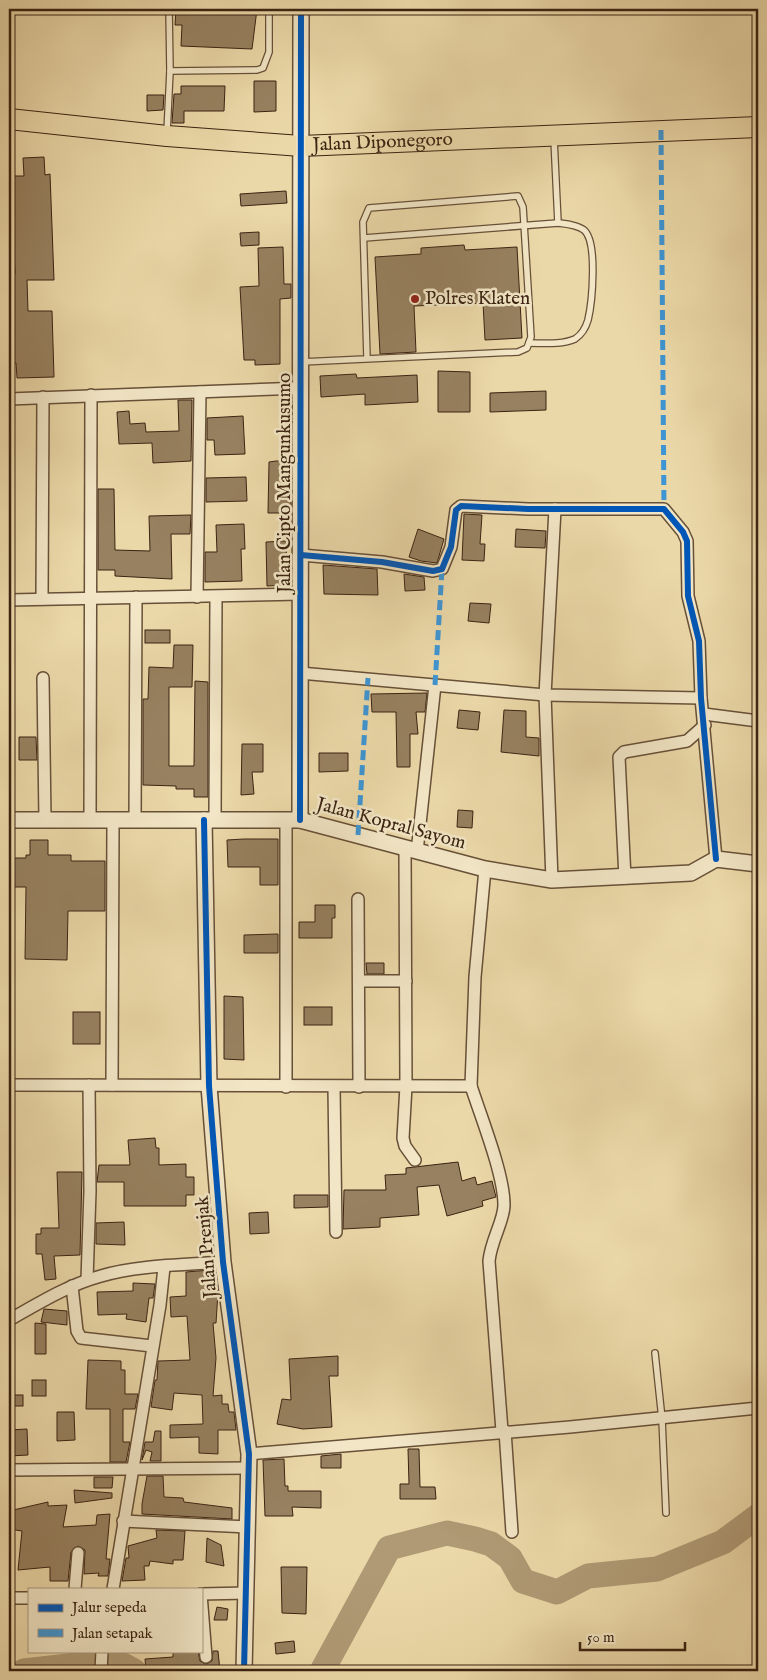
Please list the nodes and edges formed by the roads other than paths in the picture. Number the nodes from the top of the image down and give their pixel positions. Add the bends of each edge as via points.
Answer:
1 (169, 9) edge
2 (269, 9) edge
3 (301, 9) edge
4 (170, 71) junction
5 (9, 119) edge
6 (758, 127) edge
7 (554, 135) junction
8 (167, 136) junction
9 (301, 146) junction
10 (558, 223) junction
11 (524, 226) junction
12 (364, 238) junction
13 (529, 343) junction
14 (367, 358) junction
15 (301, 362) junction
16 (302, 388) junction
17 (200, 392) junction
18 (91, 395) junction
19 (43, 398) junction
20 (9, 399) edge
21 (555, 509) junction
22 (301, 555) junction
23 (300, 594) junction
24 (216, 596) junction
25 (136, 597) junction
26 (197, 597) junction
27 (91, 598) junction
28 (42, 599) junction
29 (9, 600) edge
30 (300, 673) junction
31 (43, 678) dead end
32 (435, 685) junction
33 (545, 695) junction
34 (701, 698) junction
35 (705, 720) junction
36 (758, 721) edge
37 (9, 820) edge
38 (45, 820) junction
39 (90, 820) junction
40 (209, 820) junction
41 (293, 820) junction
42 (135, 821) junction
43 (113, 822) junction
44 (411, 850) junction
45 (716, 859) junction
46 (758, 864) edge
47 (485, 869) junction
48 (626, 878) junction
49 (552, 880) junction
50 (358, 899) dead end
51 (359, 981) junction
52 (406, 981) junction
53 (9, 1085) edge
54 (89, 1085) junction
55 (112, 1085) junction
56 (209, 1086) junction
57 (406, 1086) junction
58 (471, 1086) junction
59 (286, 1087) junction
60 (334, 1087) junction
61 (359, 1087) junction
62 (415, 1160) dead end
63 (336, 1232) dead end
64 (223, 1262) junction
65 (164, 1266) junction
66 (88, 1280) junction
67 (72, 1286) junction
68 (9, 1320) edge
69 (152, 1346) junction
70 (655, 1353) dead end
71 (758, 1408) edge
72 (662, 1419) junction
73 (503, 1431) junction
74 (249, 1461) junction
75 (133, 1469) junction
76 (9, 1470) edge
77 (666, 1513) dead end
78 (123, 1521) junction
79 (248, 1527) junction
80 (512, 1532) dead end
81 (78, 1553) dead end
82 (75, 1588) edge
83 (113, 1588) edge
84 (247, 1593) junction
85 (202, 1594) edge
86 (9, 1598) edge
87 (28, 1598) edge
88 (202, 1607) edge
89 (101, 1654) edge
90 (206, 1657) dead end
91 (101, 1671) edge
92 (244, 1671) edge

1 - 4 lane
2 - 4 lane via 268,52 263,68
3 - 9 street, Jalan Cipto Mangunkusumo
4 - 8 lane
5 - 8 highway, Jalan Diponegoro
6 - 7 highway, Jalan Diponegoro
7 - 9 highway, Jalan Diponegoro
7 - 10 lane
8 - 9 highway, Jalan Diponegoro
9 - 15 street, Jalan Cipto Mangunkusumo
10 - 11 lane
10 - 13 lane via 584,230 590,240 593,262 588,320 583,332 575,338 564,342
11 - 12 lane
11 - 12 lane via 522,201 518,196 509,196 368,208 363,222
11 - 13 lane
12 - 14 lane
13 - 14 lane via 518,352
14 - 15 lane
15 - 16 street, Jalan Cipto Mangunkusumo
16 - 17 street
16 - 22 street, Jalan Cipto Mangunkusumo
17 - 18 street
17 - 26 street
18 - 19 street
18 - 27 street
19 - 20 street
19 - 28 street
21 - 22 street via 458,508 451,547 442,570
21 - 33 street
21 - 34 street via 664,509 684,532 688,596 699,641
22 - 23 street, Jalan Cipto Mangunkusumo
23 - 24 street
23 - 30 street, Jalan Cipto Mangunkusumo
24 - 26 street
24 - 40 street
25 - 26 street
25 - 27 street
25 - 42 street
27 - 28 street
27 - 39 street
28 - 29 street
30 - 32 street
30 - 41 street, Jalan Cipto Mangunkusumo
31 - 38 street
32 - 33 street
32 - 44 street
33 - 34 street
33 - 49 street
34 - 35 street
35 - 36 street
35 - 45 street
35 - 48 street via 686,741 624,752 619,757
37 - 38 street, Jalan Kopral Sayom
38 - 39 street, Jalan Kopral Sayom
39 - 43 street, Jalan Kopral Sayom
40 - 41 street, Jalan Kopral Sayom
40 - 42 street, Jalan Kopral Sayom
40 - 56 street, Jalan Prenjak
41 - 44 street, Jalan Kopral Sayom
41 - 59 street
42 - 43 street, Jalan Kopral Sayom
43 - 55 street
44 - 47 street, Jalan Kopral Sayom
44 - 52 street
45 - 46 street
45 - 48 street, Jalan Kopral Sayom via 691,873
47 - 49 street, Jalan Kopral Sayom
47 - 58 street via 474,977
48 - 49 street, Jalan Kopral Sayom
50 - 51 street
51 - 52 street
51 - 61 street
52 - 57 street
53 - 54 street
54 - 55 street
54 - 66 street
55 - 56 street
56 - 59 street
56 - 64 street, Jalan Prenjak
57 - 58 street
57 - 61 street
57 - 62 street via 403,1138
58 - 73 street via 497,1169 504,1206 489,1261
59 - 60 street
60 - 61 street
60 - 63 street
64 - 65 street
64 - 74 street, Jalan Prenjak
65 - 66 street
65 - 69 street
66 - 67 street
67 - 68 street
67 - 69 street via 77,1331 81,1338
69 - 75 street
70 - 72 lane
71 - 72 street
72 - 73 street
72 - 77 lane
73 - 74 street
73 - 80 street
74 - 75 street
74 - 79 street, Jalan Prenjak
75 - 76 street
75 - 78 street
78 - 79 street
78 - 83 street
79 - 84 street, Jalan Prenjak
81 - 82 street
84 - 85 street
84 - 92 street, Jalan Prenjak
86 - 87 street
88 - 90 street
89 - 91 street

